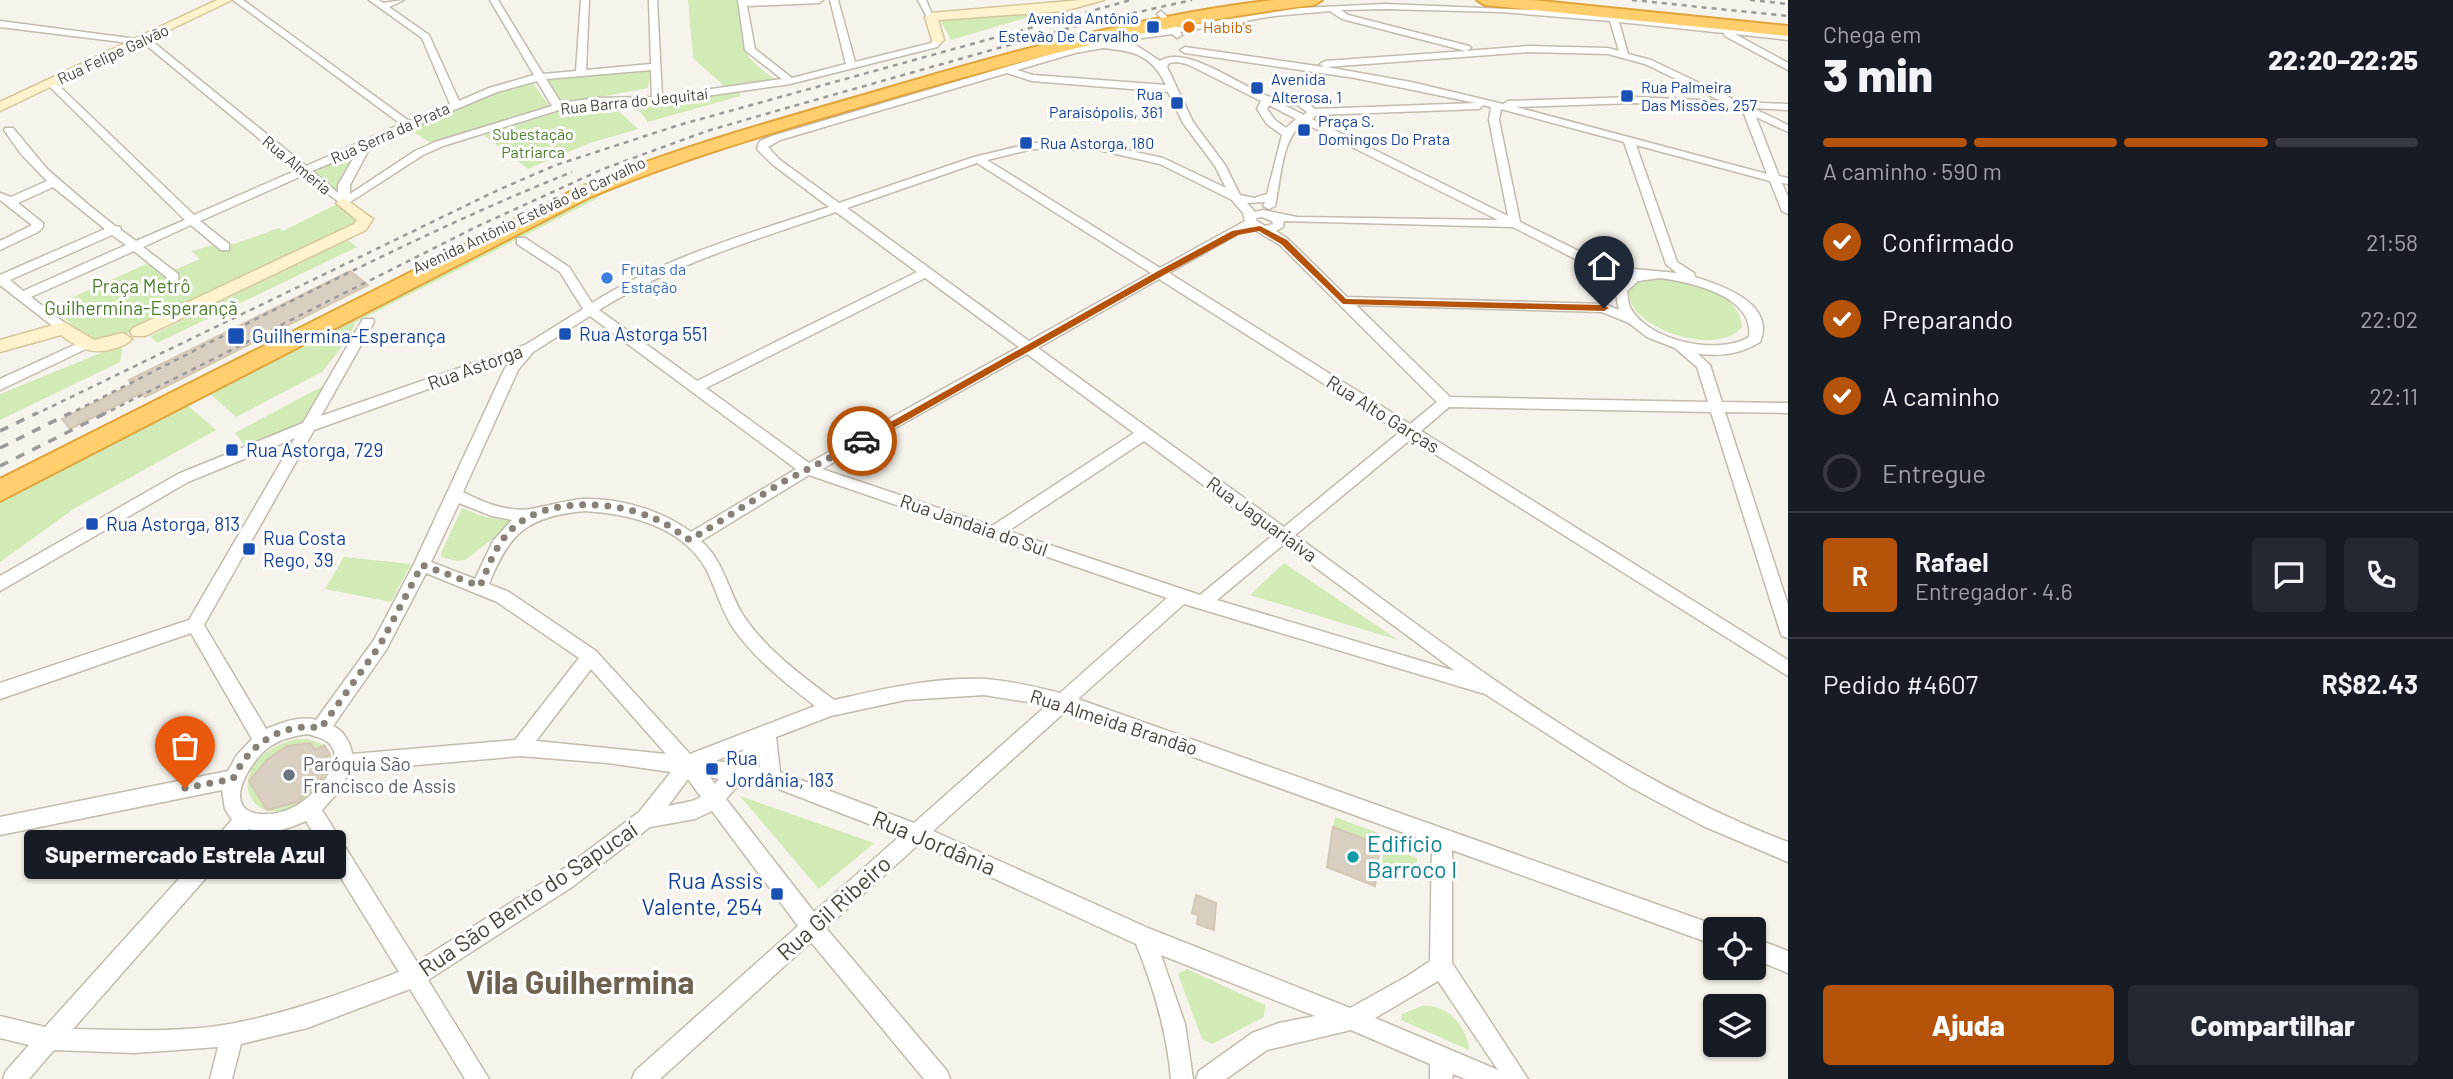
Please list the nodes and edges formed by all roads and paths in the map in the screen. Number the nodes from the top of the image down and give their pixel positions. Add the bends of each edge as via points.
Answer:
1 (226, 0) edge
2 (237, 0) edge
3 (373, 0) edge
4 (400, 0) edge
5 (585, 0) edge
6 (653, 0) edge
7 (819, 0) edge
8 (834, 0) edge
9 (922, 0) edge
10 (1098, 0) edge
11 (1255, 0) edge
12 (1314, 0) edge
13 (1485, 0) edge
14 (1542, 0) edge
15 (497, 1) edge
16 (743, 2) edge
17 (1084, 2) edge
18 (1024, 5) edge
19 (383, 6) junction
20 (1332, 7) junction
21 (931, 17) junction
22 (1138, 19) junction
23 (1614, 19) junction
24 (1168, 22) junction
25 (0, 23) edge
26 (1788, 28) edge
27 (1723, 30) junction
28 (1116, 36) junction
29 (1788, 37) edge
30 (141, 40) junction
31 (938, 40) joint
32 (1178, 47) junction
33 (1136, 49) junction
34 (1478, 52) junction
35 (1624, 53) junction
36 (1190, 62) junction
37 (851, 66) junction
38 (655, 67) junction
39 (1162, 67) junction
40 (1313, 67) junction
41 (1788, 67) edge
42 (1008, 70) junction
43 (581, 74) junction
44 (540, 77) junction
45 (790, 81) junction
46 (51, 83) junction
47 (1173, 89) junction
48 (657, 100) junction
49 (1266, 101) junction
50 (455, 104) junction
51 (1496, 105) junction
52 (0, 107) edge
53 (558, 107) junction
54 (1788, 107) edge
55 (1745, 108) junction
56 (1313, 111) junction
57 (1303, 119) junction
58 (408, 125) junction
59 (1788, 129) edge
60 (9, 130) dead end
61 (1289, 135) junction
62 (1629, 141) junction
63 (367, 144) junction
64 (978, 159) junction
65 (1220, 165) junction
66 (1185, 171) junction
67 (304, 172) junction
68 (1775, 180) junction
69 (1788, 181) edge
70 (52, 183) junction
71 (1272, 196) junction
72 (1236, 198) junction
73 (344, 203) junction
74 (838, 208) junction
75 (1788, 211) edge
76 (1276, 220) junction
77 (193, 221) junction
78 (1257, 224) junction
79 (1515, 224) junction
80 (116, 229) junction
81 (521, 241) dead end
82 (1284, 242) junction
83 (137, 245) junction
84 (0, 246) edge
85 (225, 247) dead end
86 (1593, 263) junction
87 (1672, 264) junction
88 (927, 272) junction
89 (1161, 273) junction
90 (1651, 275) junction
91 (174, 277) dead end
92 (0, 280) edge
93 (1700, 282) junction
94 (1620, 295) junction
95 (22, 296) junction
96 (1343, 301) junction
97 (1604, 308) junction
98 (589, 309) junction
99 (368, 322) dead end
100 (1637, 322) junction
101 (64, 328) junction
102 (1674, 343) junction
103 (85, 344) junction
104 (0, 346) edge
105 (1028, 346) junction
106 (530, 348) junction
107 (1730, 351) junction
108 (1703, 365) junction
109 (0, 385) edge
110 (696, 387) junction
111 (1446, 402) junction
112 (1717, 407) junction
113 (1788, 408) edge
114 (309, 426) junction
115 (1409, 432) junction
116 (1145, 433) junction
117 (807, 468) junction
118 (0, 479) edge
119 (0, 491) edge
120 (454, 494) junction
121 (533, 515) junction
122 (995, 532) junction
123 (1283, 534) junction
124 (690, 540) junction
125 (50, 552) junction
126 (422, 565) junction
127 (0, 573) edge
128 (0, 584) edge
129 (480, 586) junction
130 (1181, 596) junction
131 (1203, 602) junction
132 (195, 625) junction
133 (1788, 631) edge
134 (590, 656) junction
135 (1788, 669) edge
136 (0, 691) edge
137 (1495, 691) junction
138 (1064, 702) junction
139 (831, 708) junction
140 (321, 728) junction
141 (767, 735) junction
142 (263, 741) junction
143 (520, 748) junction
144 (344, 763) junction
145 (687, 764) junction
146 (737, 771) junction
147 (771, 777) junction
148 (233, 779) junction
149 (714, 800) junction
150 (310, 809) junction
151 (246, 819) junction
152 (646, 819) junction
153 (0, 826) edge
154 (916, 833) junction
155 (1443, 837) junction
156 (1788, 852) edge
157 (813, 928) junction
158 (1703, 931) edge
159 (1143, 937) junction
160 (1766, 954) edge
161 (1788, 962) edge
162 (1441, 966) junction
163 (413, 977) junction
164 (1352, 1019) junction
165 (0, 1027) edge
166 (232, 1035) junction
167 (48, 1040) junction
168 (1442, 1056) junction
169 (14, 1079) edge
170 (221, 1079) edge
171 (478, 1079) edge
172 (643, 1079) edge
173 (939, 1079) edge
174 (1182, 1079) edge
175 (1207, 1079) edge
176 (1441, 1079) edge
177 (1492, 1079) edge
178 (1517, 1079) edge

1 - 30 street, Rua Felipe Galvão
2 - 58 street
3 - 19 street
4 - 19 street
5 - 43 street
6 - 38 street
7 - 16 street
8 - 37 street
9 - 21 street
10 - 17 street
11 - 24 highway, Avenida Antônio Estêvão de Carvalho
12 - 24 highway, Avenida Antônio Estêvão de Carvalho
13 - 26 highway
14 - 26 highway
15 - 44 street
16 - 45 street via 750,50
17 - 18 street
18 - 21 street
19 - 50 street via 426,37
20 - 23 street, Avenida Antônio Estêvão de Carvalho via 1436,6
20 - 24 street, Avenida Antônio Estêvão de Carvalho
20 - 34 street via 1345,17
21 - 31 street
22 - 24 highway, Avenida Antônio Estêvão de Carvalho
22 - 28 highway via 1113,29
22 - 118 highway, Avenida Antônio Estêvão de Carvalho via 1046,41 651,158 479,235
23 - 27 street, Avenida Antônio Estêvão de Carvalho
23 - 35 street
24 - 28 highway, Avenida Antônio Estêvão de Carvalho
24 - 32 street
25 - 30 street, Rua Almeria
27 - 29 street, Avenida Antônio Estêvão de Carvalho
27 - 41 street
28 - 33 street
28 - 119 highway, Avenida Antônio Estêvão de Carvalho via 994,62 718,142 624,175
30 - 46 street, Rua Felipe Galvão
30 - 67 street, Rua Almeria via 154,46
31 - 37 street, Rua Barra do Jequitaí via 934,45
32 - 33 street via 1156,52
32 - 36 street
32 - 40 street
33 - 39 street
33 - 42 street via 1092,46
34 - 35 street via 1556,48
34 - 40 street
35 - 55 street
36 - 39 street via 1170,59
36 - 49 street
37 - 45 street, Rua Barra do Jequitaí
38 - 43 street, Rua Serra da Prata
38 - 48 street
39 - 47 street
40 - 51 street
42 - 47 street via 1032,78
42 - 74 street, Rua Jaguariaiva via 776,138 762,146 776,162
43 - 44 street, Rua Serra da Prata
44 - 50 street, Rua Serra da Prata
44 - 53 street
45 - 48 street, Rua Barra do Jequitaí
46 - 52 street, Rua Felipe Galvão
46 - 77 street
47 - 65 street via 1188,123
48 - 53 street, Rua Barra do Jequitaí
49 - 56 street via 1301,102
49 - 57 street
49 - 61 street via 1265,115
50 - 58 street, Rua Serra da Prata
51 - 55 street via 1634,100
51 - 56 street
51 - 62 street
51 - 79 street via 1494,120
53 - 73 street, Rua Barra do Jequitaí via 427,149
54 - 55 street
55 - 59 street
55 - 68 street
56 - 57 street
57 - 61 street
57 - 79 street
58 - 63 street, Rua Serra da Prata
60 - 70 street via 25,156
61 - 71 street
62 - 68 street
62 - 87 street
63 - 67 street, Rua Serra da Prata
63 - 73 street via 344,185
64 - 66 street, Rua Astorga via 1032,146 1071,144 1143,155
64 - 74 street, Rua Astorga
64 - 89 street, Rua Alto Garças
65 - 66 street via 1206,171
65 - 72 street
66 - 72 street, Rua Astorga
67 - 73 street, Rua Almeria
67 - 77 street, Rua Serra da Prata
68 - 69 street
68 - 75 street
70 - 80 street
70 - 84 street via 6,199 39,225
71 - 72 street via 1254,201
71 - 76 street
72 - 78 street
73 - 103 street, Rua Almeria via 363,216 360,227 131,336 98,349
74 - 88 street, Rua Jaguariaiva
74 - 98 street, Rua Astorga via 683,261
76 - 78 street
76 - 78 street via 1256,213
76 - 79 street
76 - 82 street
77 - 83 street, Rua Serra da Prata
77 - 85 street
78 - 82 street
78 - 89 street
79 - 86 street
80 - 83 street
80 - 92 street
81 - 98 street, Rua Jandaia do Sul via 565,270
82 - 96 street
83 - 91 street
83 - 95 street, Rua Serra da Prata
86 - 90 street
86 - 94 street
87 - 90 street
87 - 93 street
88 - 105 street, Rua Jaguariaiva
88 - 110 street
89 - 105 street
89 - 115 street, Rua Alto Garças
90 - 93 street
90 - 94 street via 1628,281
92 - 95 street
93 - 107 street via 1733,297 1756,322 1755,339
94 - 97 street
94 - 100 street via 1623,307
95 - 101 street
96 - 97 street
96 - 111 street
97 - 100 street
98 - 106 street, Rua Astorga
98 - 110 street, Rua Jandaia do Sul
99 - 114 street
100 - 102 street
101 - 103 street
101 - 104 street
102 - 107 street
102 - 108 street
103 - 109 street
105 - 116 street, Rua Jaguariaiva
105 - 117 street
106 - 114 street, Rua Astorga
106 - 120 street via 512,368
107 - 108 street via 1708,357
108 - 112 street
110 - 117 street, Rua Jandaia do Sul
111 - 112 street
111 - 115 street
112 - 113 street
112 - 133 street
114 - 125 street, Rua Astorga via 183,478
114 - 132 street
115 - 123 street
115 - 135 street, Rua Alto Garças
116 - 122 street
116 - 123 street, Rua Jaguariaiva
117 - 122 street, Rua Jandaia do Sul
117 - 124 street
120 - 121 street via 499,514
120 - 126 street
121 - 124 street via 563,506 631,510
121 - 129 street via 504,537
122 - 130 street, Rua Jandaia do Sul
123 - 131 street
123 - 137 street, Rua Jaguariaiva
124 - 139 street via 703,552 750,636 778,667
125 - 127 street, Rua Astorga
125 - 128 street, Rua Astorga
126 - 129 street
126 - 140 street via 380,645
129 - 134 street
130 - 131 street, Rua Jandaia do Sul
130 - 138 street, Rua Gil Ribeiro
131 - 137 street, Rua Jandaia do Sul
132 - 136 street
132 - 142 street
134 - 143 street
134 - 145 street
137 - 156 street, Rua Jaguariaiva via 1608,768
138 - 139 street, Rua Almeida Brandão via 984,687 905,692
138 - 154 street, Rua Gil Ribeiro
138 - 155 street, Rua Almeida Brandão
139 - 141 street
140 - 142 street via 293,727
140 - 144 street via 340,741
141 - 145 street via 747,738
141 - 146 street
141 - 147 street
142 - 148 street via 239,765
143 - 144 street, Rua Jordânia
143 - 145 street, Rua Jordânia
144 - 150 street via 338,780
145 - 146 street, Rua Jordânia
145 - 149 street
145 - 152 street
146 - 147 street, Rua Jordânia
146 - 149 street
147 - 154 street, Rua Jordânia
148 - 151 street via 230,795 234,809
148 - 153 street
149 - 152 street via 686,812
149 - 157 street
150 - 151 street via 276,823
150 - 163 street
151 - 167 street
152 - 163 street, Rua São Bento do Sapucaí via 565,880
154 - 157 street, Rua Gil Ribeiro
154 - 159 street, Rua Jordânia
155 - 158 street, Rua Almeida Brandão
155 - 162 street
157 - 172 street, Rua Gil Ribeiro
157 - 173 street
159 - 164 street, Rua Jordânia
159 - 174 street via 1170,1000
160 - 161 street
162 - 164 street
162 - 178 street
163 - 166 street, Rua São Bento do Sapucaí via 307,1017
163 - 171 street
164 - 168 street, Rua Jordânia
164 - 175 street via 1260,1041
165 - 167 street, Rua São Bento do Sapucaí
166 - 167 street, Rua São Bento do Sapucaí via 135,1042
166 - 170 street
167 - 169 street
168 - 176 street
168 - 177 street, Rua Jordânia

